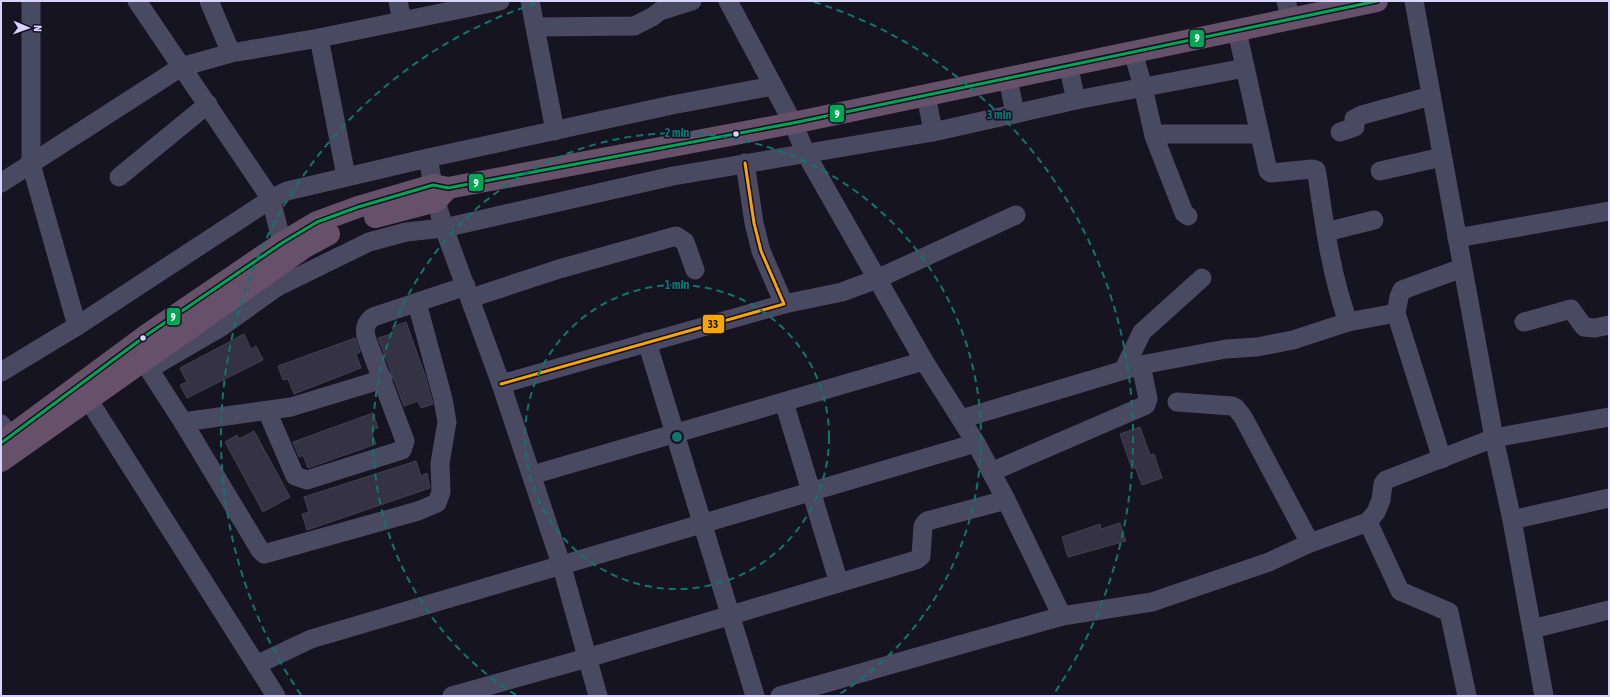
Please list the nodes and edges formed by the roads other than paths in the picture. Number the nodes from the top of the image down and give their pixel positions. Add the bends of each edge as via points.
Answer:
1 (31, 1) edge
2 (137, 1) edge
3 (209, 1) edge
4 (398, 1) edge
5 (500, 1) edge
6 (530, 1) edge
7 (692, 1) edge
8 (728, 1) edge
9 (1378, 1) edge
10 (1414, 1) edge
11 (1289, 10) edge
12 (402, 20) junction
13 (535, 27) junction
14 (1237, 31) junction
15 (319, 38) junction
16 (1133, 52) junction
17 (231, 53) junction
18 (1068, 65) junction
19 (181, 67) junction
20 (1245, 68) junction
21 (1008, 78) junction
22 (773, 86) junction
23 (1143, 87) junction
24 (926, 94) junction
25 (1431, 96) junction
26 (1076, 100) junction
27 (208, 104) junction
28 (1015, 114) junction
29 (793, 123) junction
30 (555, 131) junction
31 (933, 132) junction
32 (1340, 132) dead end
33 (1260, 134) junction
34 (1154, 136) junction
35 (806, 154) junction
36 (1442, 157) junction
37 (428, 158) junction
38 (745, 163) junction
39 (31, 164) junction
40 (1380, 171) dead end
41 (346, 176) junction
42 (119, 177) dead end
43 (1, 183) edge
44 (439, 191) junction
45 (271, 199) junction
46 (1609, 211) edge
47 (1016, 215) dead end
48 (1188, 216) dead end
49 (1374, 220) dead end
50 (444, 228) junction
51 (1326, 232) junction
52 (1457, 238) junction
53 (282, 243) junction
54 (1462, 268) junction
55 (695, 270) dead end
56 (1202, 278) dead end
57 (877, 279) junction
58 (468, 292) junction
59 (417, 303) junction
60 (784, 304) junction
61 (1396, 313) junction
62 (1348, 322) junction
63 (1524, 322) dead end
64 (1609, 325) edge
65 (77, 326) junction
66 (648, 342) junction
67 (924, 361) junction
68 (146, 365) junction
69 (1133, 367) junction
70 (1, 372) edge
71 (383, 379) junction
72 (501, 384) junction
73 (88, 399) junction
74 (784, 402) junction
75 (1177, 402) dead end
76 (267, 411) junction
77 (1609, 417) edge
78 (961, 419) junction
79 (182, 422) junction
80 (676, 433) junction
81 (4, 434) edge
82 (1494, 438) junction
83 (976, 443) junction
84 (1442, 459) junction
85 (1, 461) edge
86 (991, 472) junction
87 (532, 475) junction
88 (810, 492) junction
89 (1609, 498) edge
90 (1006, 500) junction
91 (1512, 520) junction
92 (1368, 522) junction
93 (703, 524) junction
94 (1310, 543) junction
95 (562, 566) junction
96 (839, 583) junction
97 (1609, 610) edge
98 (730, 615) junction
99 (1062, 616) junction
100 (1532, 629) junction
101 (587, 658) junction
102 (256, 665) junction
103 (789, 695) edge
104 (276, 696) edge
105 (452, 696) edge
106 (598, 696) edge
107 (755, 696) edge
108 (1467, 696) edge
109 (1544, 696) edge

1 - 39 street
2 - 19 street
3 - 17 street
4 - 12 street
5 - 12 street
6 - 13 street
7 - 13 street via 660,11 652,18 634,26
8 - 22 street
9 - 11 highway
10 - 25 street
11 - 14 highway
12 - 15 street
13 - 30 street
14 - 16 highway
14 - 20 street
15 - 17 street
15 - 41 street
16 - 18 highway
16 - 23 street
17 - 19 street
18 - 21 highway
18 - 26 street
19 - 27 street
19 - 39 street
20 - 23 street
20 - 33 street
21 - 24 highway
21 - 28 street
22 - 29 street
22 - 30 street
23 - 26 street
23 - 34 street
24 - 29 highway
24 - 31 street
25 - 32 street via 1362,115 1354,119 1355,127
25 - 36 street
26 - 28 street
27 - 42 street
27 - 45 street
28 - 31 street
29 - 35 street
29 - 44 highway
30 - 37 street
31 - 35 street
33 - 34 street
33 - 51 street via 1266,164 1271,173 1316,170
34 - 48 street via 1184,213
35 - 38 street
35 - 57 street
36 - 40 street
36 - 52 street
37 - 41 street
37 - 44 street
38 - 50 street via 673,176
38 - 60 street via 761,251
39 - 43 street
39 - 65 street
41 - 45 street via 287,191
44 - 50 street
44 - 53 highway via 334,215
44 - 68 highway via 323,236
45 - 53 street
45 - 65 street
46 - 52 street
47 - 57 street
49 - 51 street
50 - 58 street
50 - 68 street via 406,232 369,242 277,287 221,327
51 - 62 street
52 - 54 street
53 - 81 highway
54 - 61 street via 1402,290 1398,297
54 - 82 street
55 - 58 street via 685,242 676,236
56 - 69 street via 1142,332
57 - 60 street via 842,292
57 - 67 street
58 - 59 street
58 - 72 street
59 - 71 street via 373,318 366,325 367,340
59 - 79 street via 447,422 440,463 441,496 437,503 418,511 264,554
60 - 66 street
61 - 62 street
61 - 84 street
62 - 69 street via 1293,340 1258,347 1226,349
63 - 64 street via 1571,309 1584,328
65 - 70 street
66 - 72 street
66 - 80 street
67 - 74 street
67 - 78 street
68 - 73 highway
68 - 79 street
69 - 78 street
69 - 86 street via 1148,399 1146,405
71 - 76 street
71 - 76 street via 405,441 404,448 307,480 295,476
72 - 87 street
73 - 85 highway
73 - 102 street
74 - 80 street
74 - 88 street
75 - 94 street via 1236,408
76 - 79 street
77 - 82 street
78 - 83 street
80 - 87 street
80 - 93 street
82 - 84 street
82 - 91 street
83 - 86 street
83 - 88 street
84 - 92 street via 1386,480 1376,512
86 - 90 street
87 - 95 street
88 - 93 street
88 - 96 street
89 - 91 street
90 - 96 street via 928,521 923,526 921,556 918,559
90 - 99 street
91 - 100 street
92 - 94 street
92 - 108 street via 1400,591 1449,612
93 - 95 street
93 - 98 street
94 - 99 street via 1269,562 1152,602
95 - 101 street
95 - 102 street via 311,639
96 - 98 street
97 - 100 street
98 - 101 street
98 - 107 street
99 - 103 street
100 - 109 street
101 - 105 street
101 - 106 street
102 - 104 street

